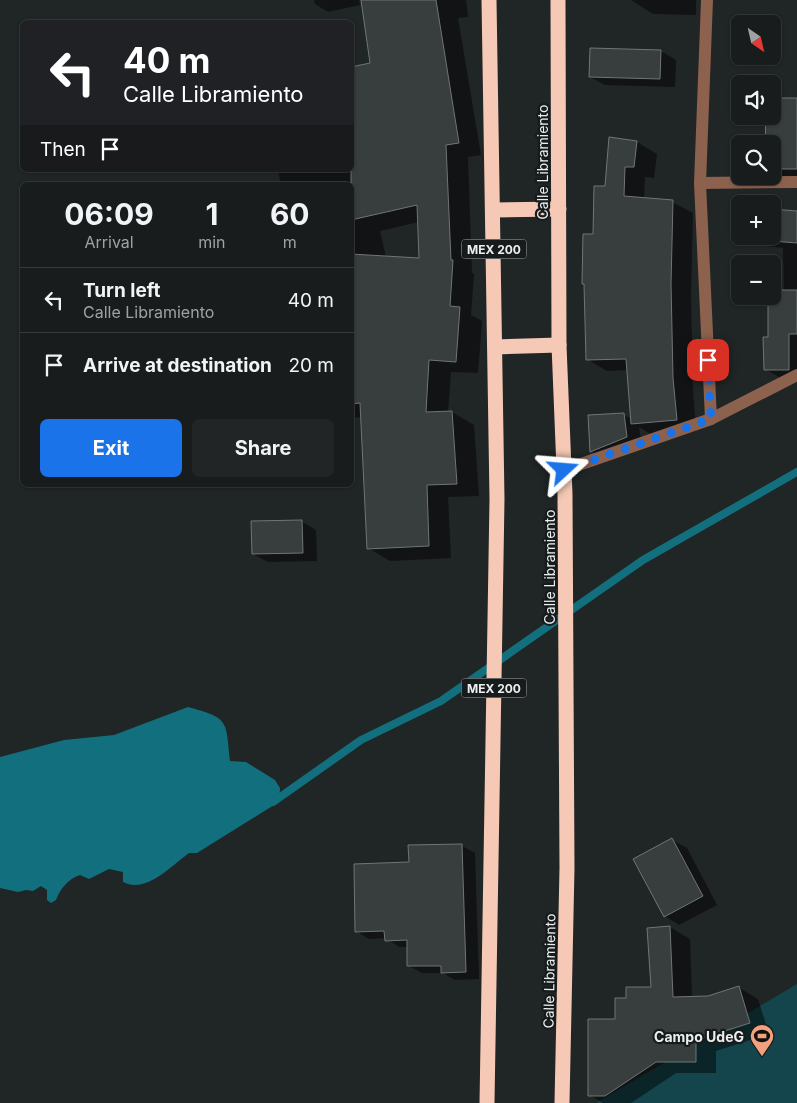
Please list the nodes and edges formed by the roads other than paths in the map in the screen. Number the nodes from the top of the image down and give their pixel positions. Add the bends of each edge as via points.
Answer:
1 (489, 0) edge
2 (558, 0) edge
3 (707, 0) edge
4 (797, 182) edge
5 (700, 183) junction
6 (559, 209) junction
7 (493, 210) junction
8 (559, 345) junction
9 (495, 347) junction
10 (797, 375) edge
11 (711, 419) junction
12 (564, 470) junction
13 (487, 1103) edge
14 (562, 1103) edge

1 - 7 highway, MEX 200
2 - 6 highway, Calle Libramiento
3 - 5 street
4 - 5 street
5 - 11 street
6 - 7 highway
6 - 8 highway, Calle Libramiento
7 - 9 highway, MEX 200
8 - 9 highway
8 - 12 highway, Calle Libramiento
9 - 13 highway, MEX 200 via 497,499
10 - 11 street
11 - 12 street
12 - 14 highway, Calle Libramiento via 568,868

